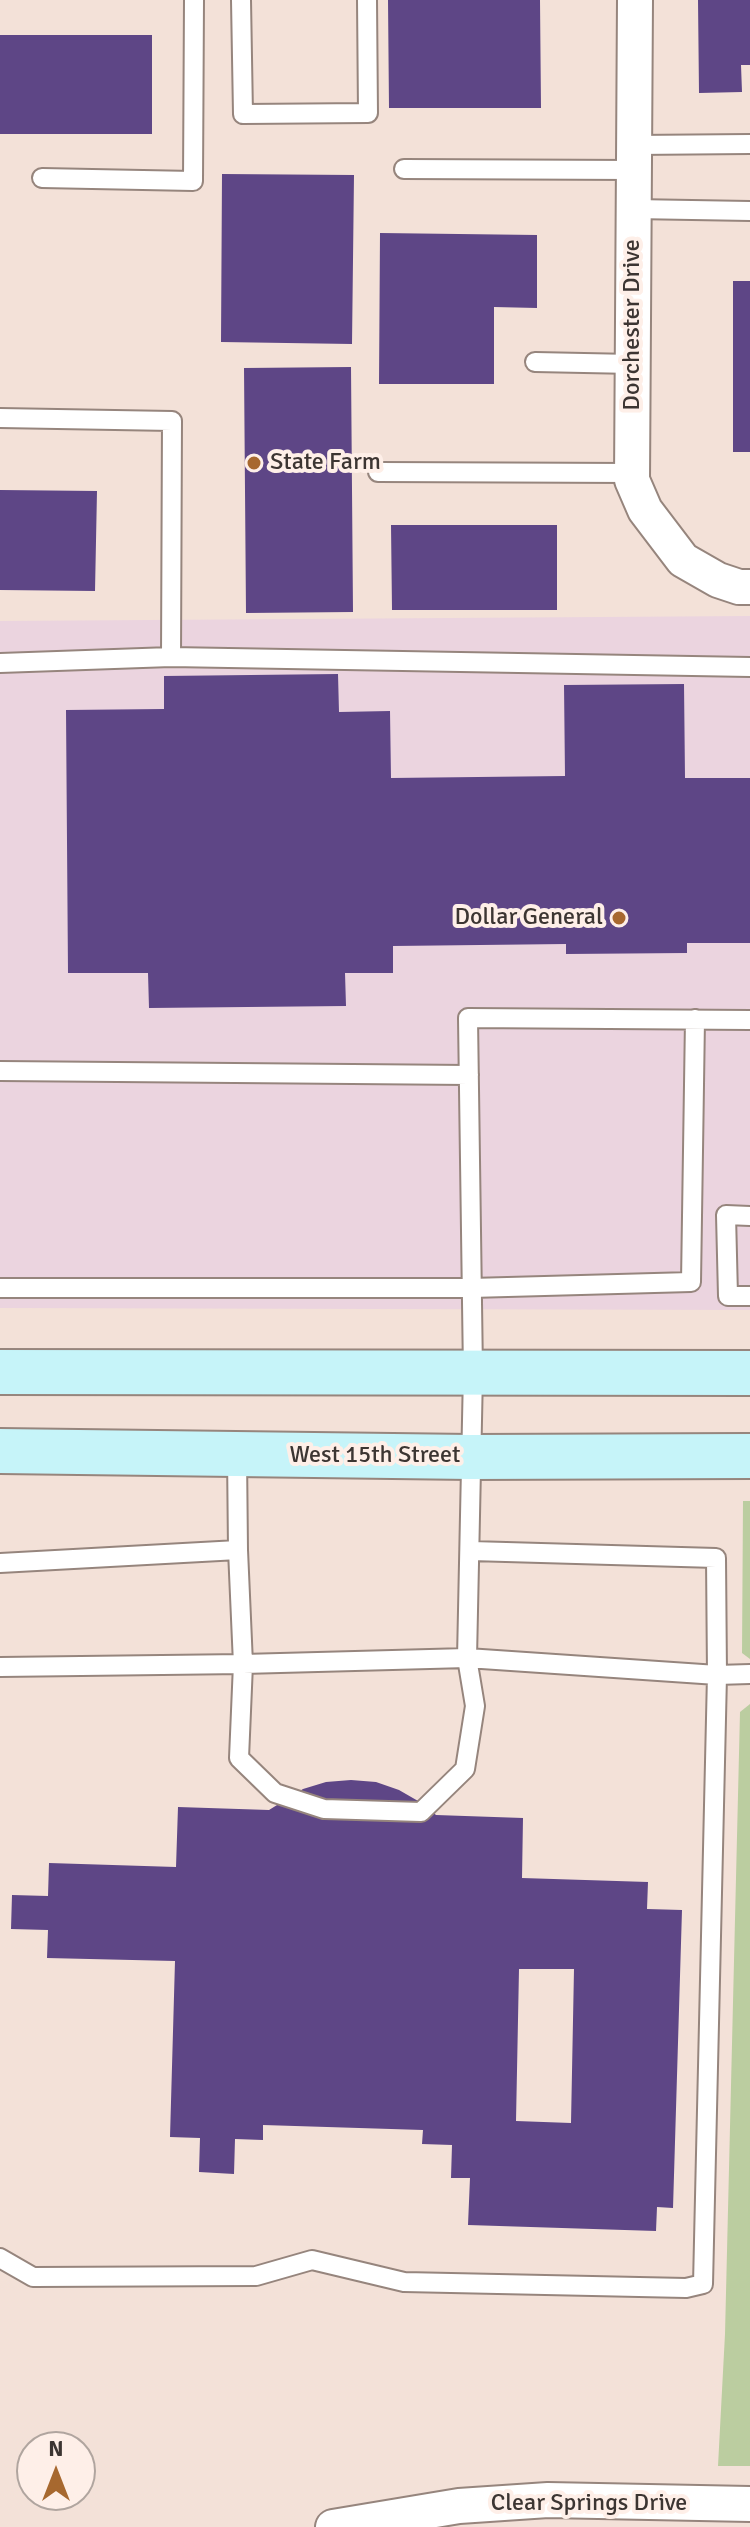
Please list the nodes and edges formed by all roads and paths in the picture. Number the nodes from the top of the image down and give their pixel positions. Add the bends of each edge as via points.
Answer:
1 (194, 0) edge
2 (241, 0) edge
3 (367, 0) edge
4 (635, 0) edge
5 (750, 144) edge
6 (634, 157) junction
7 (404, 169) dead end
8 (42, 178) dead end
9 (634, 209) junction
10 (750, 211) edge
11 (535, 362) dead end
12 (633, 364) junction
13 (0, 418) edge
14 (378, 472) dead end
15 (632, 473) junction
16 (750, 587) edge
17 (171, 657) junction
18 (0, 663) edge
19 (750, 667) edge
20 (695, 1019) junction
21 (750, 1020) edge
22 (0, 1071) edge
23 (469, 1075) junction
24 (750, 1216) edge
25 (0, 1288) edge
26 (471, 1288) junction
27 (750, 1296) edge
28 (0, 1372) edge
29 (473, 1373) junction
30 (750, 1373) edge
31 (0, 1451) edge
32 (237, 1455) junction
33 (750, 1456) edge
34 (471, 1457) junction
35 (238, 1550) junction
36 (471, 1551) junction
37 (0, 1563) edge
38 (467, 1658) junction
39 (243, 1664) junction
40 (0, 1667) edge
41 (750, 1674) edge
42 (717, 1675) junction
43 (0, 2258) edge
44 (750, 2504) edge
45 (333, 2527) edge

1 - 8 lane via 193,181
2 - 3 lane via 243,114 368,113
4 - 6 street, Dorchester Drive
5 - 6 lane
6 - 7 lane
6 - 9 street, Dorchester Drive
9 - 10 lane
9 - 12 street, Dorchester Drive
11 - 12 lane
12 - 15 street, Dorchester Drive
13 - 17 lane via 172,421
14 - 15 lane
15 - 16 street, Dorchester Drive via 645,510 683,560 718,580
17 - 18 lane
17 - 19 lane
20 - 21 lane
20 - 23 lane via 468,1018
20 - 26 lane via 691,1282
22 - 23 lane
23 - 26 lane
24 - 27 lane via 726,1215 728,1296
25 - 26 lane
26 - 29 lane
28 - 29 main road
29 - 30 main road
29 - 34 lane
31 - 32 main road, West 15th Street
32 - 34 main road, West 15th Street
32 - 35 lane
33 - 34 main road, West 15th Street
34 - 36 lane
35 - 37 lane
35 - 39 lane
36 - 38 lane
36 - 42 lane via 716,1558
38 - 39 lane
38 - 39 lane via 475,1706 465,1769 421,1812 324,1809 275,1793 239,1758
38 - 42 lane
39 - 40 lane
41 - 42 lane
42 - 43 lane via 703,2284 686,2288 404,2282 312,2260 256,2276 33,2277
44 - 45 street, Clear Springs Drive via 548,2500 459,2506

